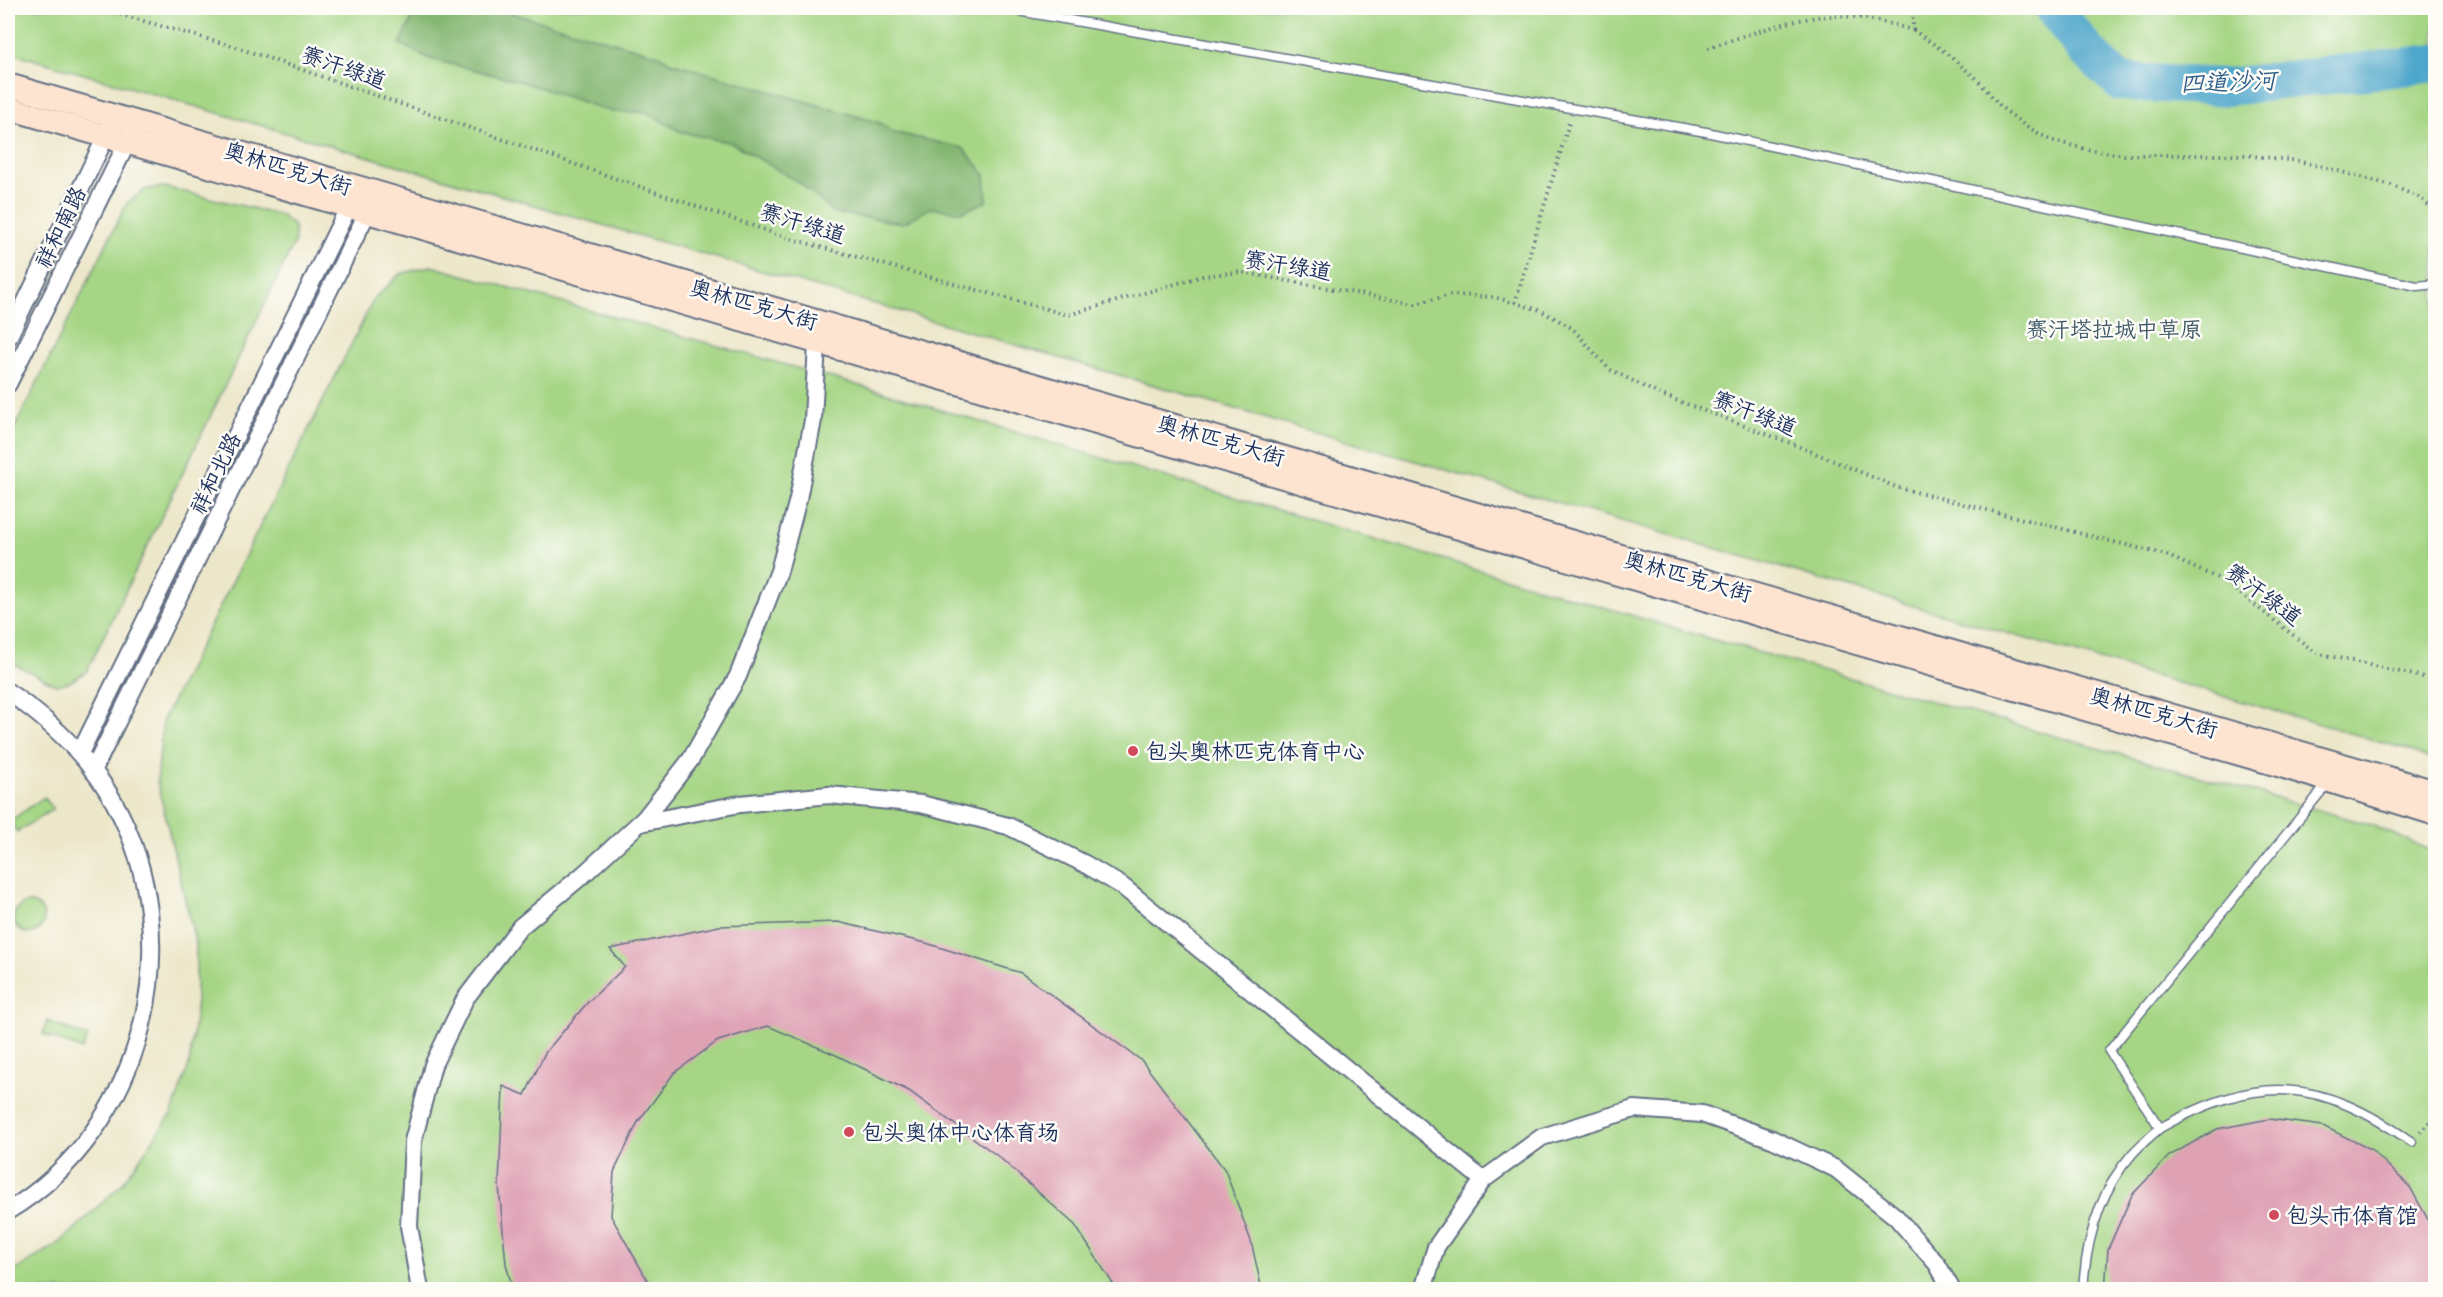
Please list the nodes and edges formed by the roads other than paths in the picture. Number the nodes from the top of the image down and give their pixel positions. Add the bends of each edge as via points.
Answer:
1 (1001, 8) edge
2 (8, 85) edge
3 (8, 108) edge
4 (122, 130) junction
5 (363, 200) junction
6 (2436, 284) edge
7 (8, 338) edge
8 (817, 343) junction
9 (8, 384) edge
10 (8, 692) edge
11 (80, 753) junction
12 (93, 771) junction
13 (2330, 781) junction
14 (2436, 792) edge
15 (2436, 814) edge
16 (640, 823) junction
17 (2160, 1128) junction
18 (2412, 1142) dead end
19 (1483, 1180) junction
20 (8, 1211) edge
21 (420, 1290) edge
22 (1423, 1290) edge
23 (1952, 1290) edge
24 (2083, 1290) edge

1 - 6 lane via 1706,132 2417,286
2 - 4 main road, 奥林匹克大街
3 - 4 main road, 奥林匹克大街
4 - 5 main road, 奥林匹克大街
4 - 7 street, 祥和南路
4 - 9 street, 祥和南路
5 - 8 main road, 奥林匹克大街
5 - 11 street, 祥和北路
5 - 12 street, 祥和北路
5 - 14 main road, 奥林匹克大街
8 - 13 main road, 奥林匹克大街
8 - 16 street via 813,420 779,571 738,676 691,759
10 - 11 street via 56,728
11 - 12 street
12 - 20 street via 128,831 146,890 152,955 145,1019 123,1081 90,1136 45,1184
13 - 15 main road, 奥林匹克大街
13 - 17 lane via 2109,1050
16 - 19 street via 740,804 829,795 921,804 1008,826 1122,886
16 - 21 street via 520,927 465,999 434,1065 413,1141 409,1226
17 - 18 lane via 2229,1096 2268,1090 2301,1091 2342,1102 2380,1120
17 - 24 lane via 2133,1154 2112,1183 2085,1255
19 - 22 street via 1436,1246
19 - 23 street via 1542,1137 1634,1109 1702,1114 1772,1139 1836,1169 1896,1217 1937,1264

